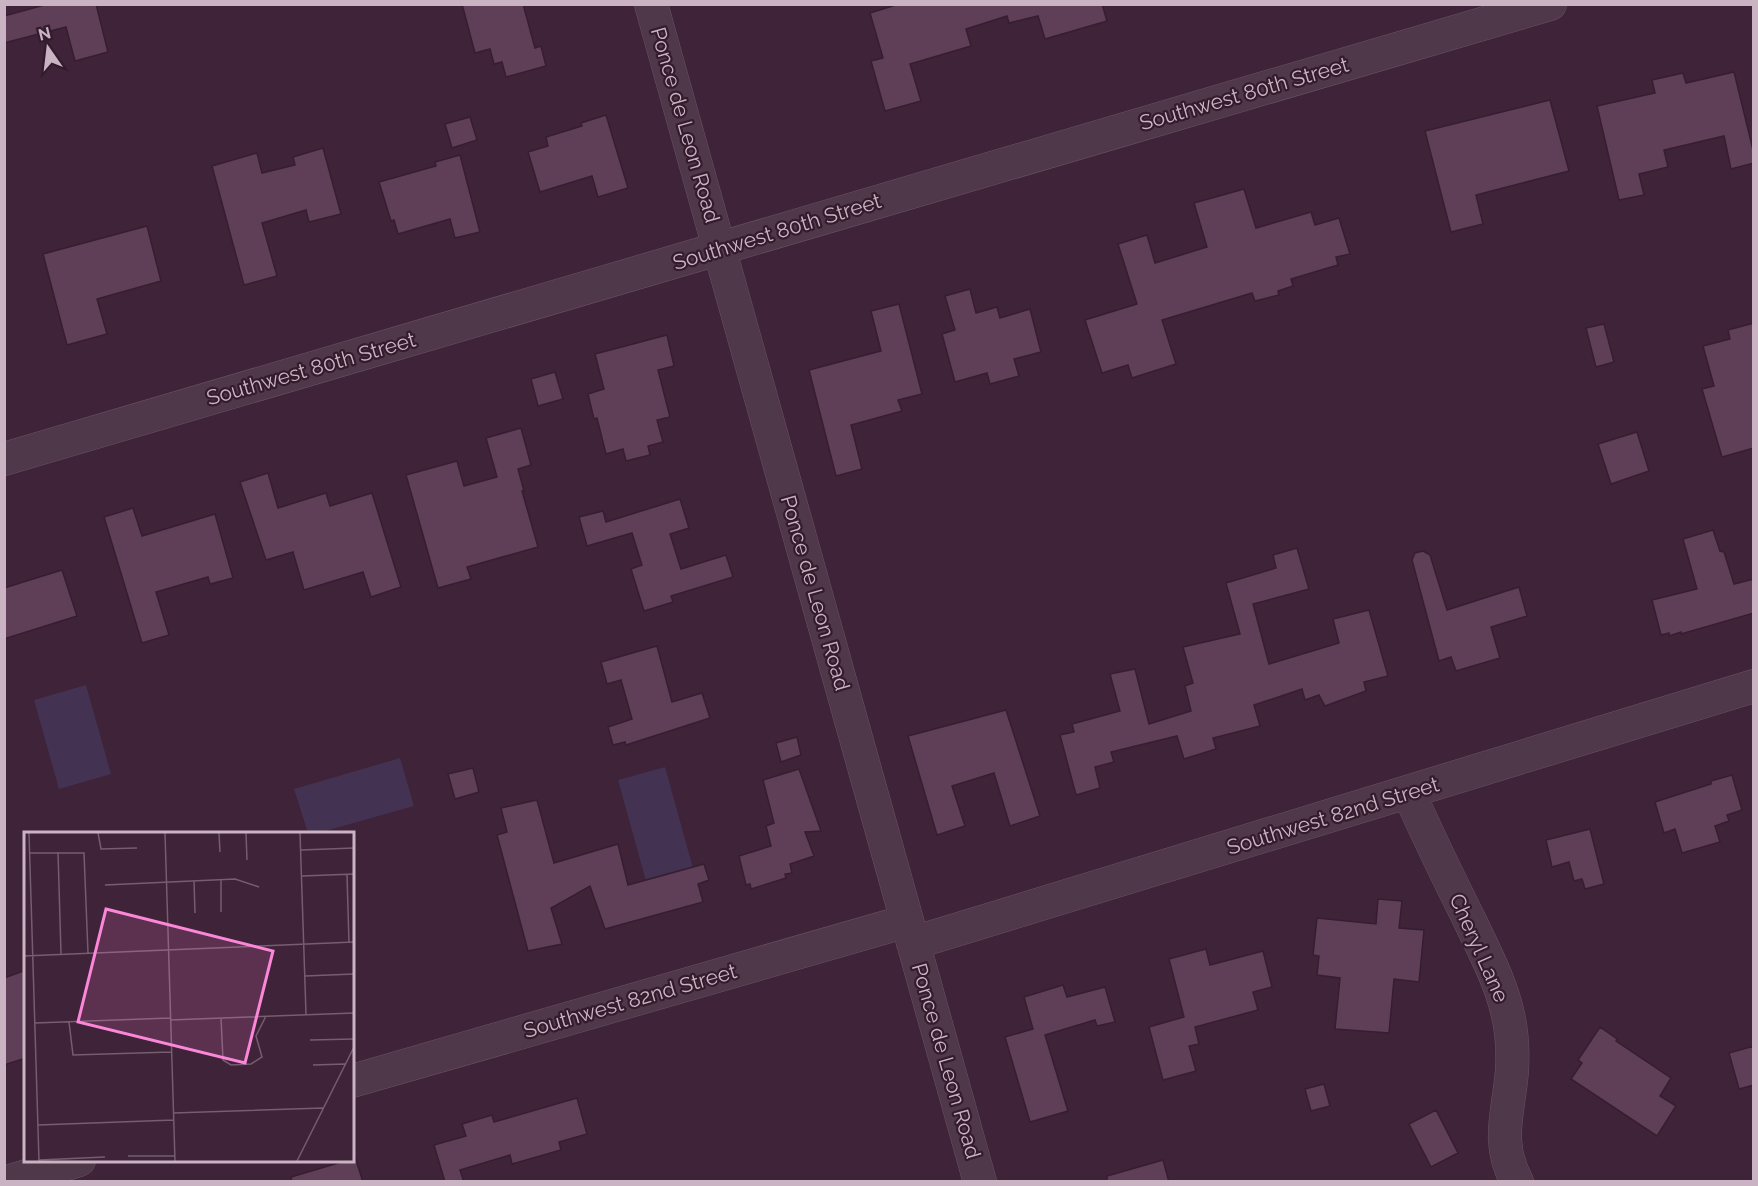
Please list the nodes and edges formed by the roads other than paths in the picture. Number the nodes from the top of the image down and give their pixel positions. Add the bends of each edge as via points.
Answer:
1 (651, 4) edge
2 (1550, 4) edge
3 (719, 249) junction
4 (4, 459) edge
5 (1754, 686) edge
6 (1408, 793) junction
7 (910, 932) junction
8 (354, 1080) edge
9 (76, 1162) edge
10 (7, 1182) edge
11 (980, 1182) edge
12 (1517, 1182) edge

1 - 3 street, Ponce de Leon Road
2 - 3 street, Southwest 80th Street
3 - 4 street, Southwest 80th Street
3 - 7 street, Ponce de Leon Road
5 - 6 street, Southwest 82nd Street
6 - 7 street, Southwest 82nd Street
6 - 12 street, Cheryl Lane via 1505,1002 1512,1069 1504,1141
7 - 8 street, Southwest 82nd Street
7 - 11 street, Ponce de Leon Road
9 - 10 street

